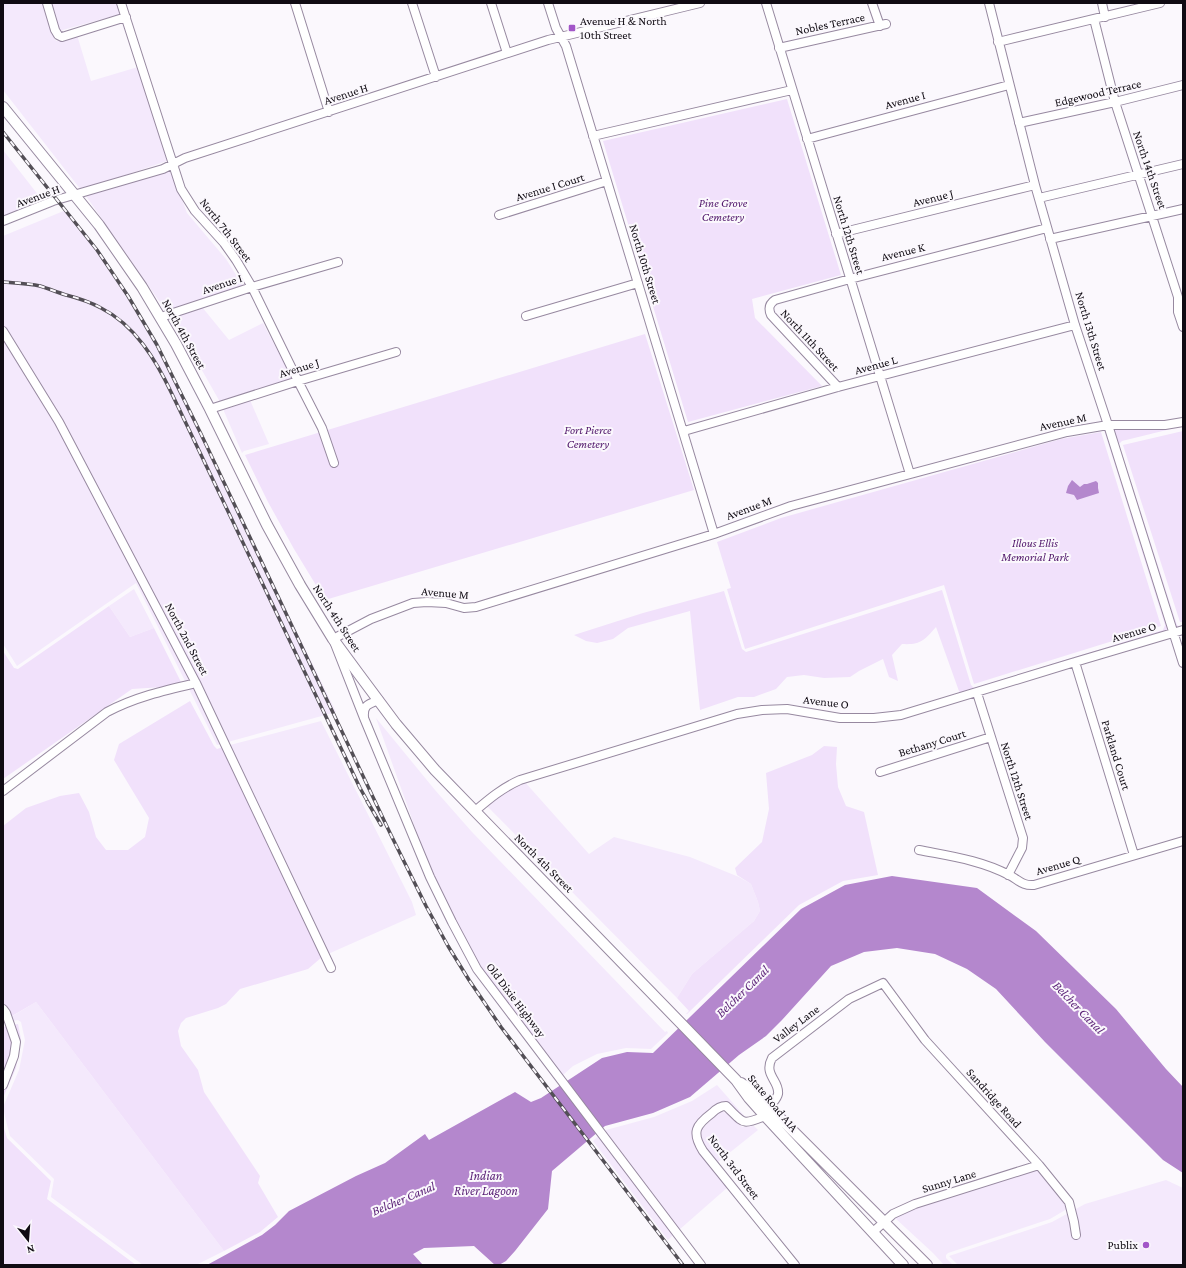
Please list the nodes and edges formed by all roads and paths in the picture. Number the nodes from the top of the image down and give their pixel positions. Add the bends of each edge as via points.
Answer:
1 (47, 3) edge
2 (121, 3) edge
3 (295, 3) edge
4 (412, 3) edge
5 (492, 3) edge
6 (548, 3) edge
7 (700, 3) edge
8 (766, 3) edge
9 (872, 3) edge
10 (989, 3) edge
11 (1102, 3) edge
12 (1160, 3) edge
13 (126, 17) junction
14 (1105, 17) junction
15 (1094, 19) junction
16 (561, 37) junction
17 (998, 42) junction
18 (779, 48) junction
19 (507, 53) junction
20 (436, 77) junction
21 (1009, 85) junction
22 (1183, 85) edge
23 (792, 90) junction
24 (1115, 102) junction
25 (3, 107) edge
26 (329, 112) junction
27 (1019, 123) junction
28 (593, 136) junction
29 (807, 139) junction
30 (173, 164) junction
31 (1183, 164) edge
32 (1138, 175) junction
33 (608, 181) junction
34 (1035, 185) junction
35 (75, 196) junction
36 (1039, 198) junction
37 (1183, 209) edge
38 (499, 215) dead end
39 (1153, 216) junction
40 (3, 221) edge
41 (1047, 228) junction
42 (836, 234) junction
43 (1050, 239) junction
44 (338, 262) dead end
45 (850, 279) junction
46 (638, 283) junction
47 (252, 287) junction
48 (769, 307) joint
49 (526, 316) dead end
50 (160, 317) junction
51 (1075, 325) junction
52 (1183, 327) edge
53 (3, 331) edge
54 (396, 352) dead end
55 (881, 376) junction
56 (298, 381) junction
57 (838, 388) junction
58 (210, 409) junction
59 (1183, 422) edge
60 (1108, 425) junction
61 (684, 431) junction
62 (334, 464) dead end
63 (910, 474) junction
64 (714, 534) junction
65 (1183, 630) edge
66 (1174, 633) junction
67 (333, 638) junction
68 (1075, 662) junction
69 (1183, 663) edge
70 (196, 683) junction
71 (977, 693) junction
72 (378, 700) junction
73 (364, 718) junction
74 (991, 738) junction
75 (880, 772) dead end
76 (3, 791) edge
77 (475, 812) junction
78 (1183, 841) edge
79 (919, 850) dead end
80 (1134, 855) junction
81 (1008, 875) junction
82 (331, 968) dead end
83 (882, 983) joint
84 (3, 1009) edge
85 (736, 1080) joint
86 (3, 1085) edge
87 (767, 1112) junction
88 (1039, 1166) junction
89 (884, 1222) junction
90 (873, 1232) junction
91 (1076, 1235) dead end
92 (701, 1265) edge
93 (795, 1265) edge
94 (903, 1265) edge
95 (927, 1265) edge

1 - 13 street via 55,30 62,37
2 - 13 street, North 7th Street
3 - 26 street
4 - 20 street
5 - 19 street
6 - 16 street, North 10th Street
7 - 16 street, Avenue H
8 - 18 street, North 12th Street
9 - 18 street, Nobles Terrace via 883,25
10 - 17 street, North 13th Street
11 - 14 street
12 - 14 street
13 - 30 street, North 7th Street
14 - 15 street
15 - 17 street
15 - 24 street, North 14th Street
16 - 19 street, Avenue H
16 - 28 street, North 10th Street
17 - 21 street, North 13th Street
18 - 23 street, North 12th Street
19 - 20 street, Avenue H
20 - 26 street, Avenue H
21 - 27 street, North 13th Street
21 - 29 street, Avenue I
22 - 24 street, Edgewood Terrace
23 - 28 street
23 - 29 street, North 12th Street
24 - 27 street, Edgewood Terrace
24 - 32 street, North 14th Street
25 - 35 main road, North 4th Street
26 - 30 street, Avenue H
27 - 34 street, North 13th Street
28 - 33 street, North 10th Street
29 - 42 street, North 12th Street
30 - 35 street, Avenue H
30 - 47 street, North 7th Street via 181,189 195,211 224,243
31 - 32 street
32 - 36 street
32 - 39 street, North 14th Street
33 - 38 street, Avenue I Court
33 - 46 street, North 10th Street
34 - 36 street, North 13th Street
34 - 42 street, Avenue J
35 - 40 street, Avenue H via 54,201
35 - 50 main road, North 4th Street via 142,286
36 - 41 street, North 13th Street
37 - 39 street
39 - 43 street
39 - 52 street, North 14th Street via 1178,297 1178,312
41 - 43 street, North 13th Street
41 - 45 street, Avenue K
42 - 45 street, North 12th Street
43 - 51 street, North 13th Street
44 - 47 street, Avenue I
45 - 48 street, Avenue K via 775,300
45 - 55 street, North 12th Street
46 - 49 street
46 - 61 street, North 10th Street
47 - 50 street, Avenue I
47 - 56 street, North 7th Street
48 - 57 street, North 11th Street via 770,315
50 - 58 main road, North 4th Street
51 - 55 street, Avenue L
51 - 60 street, North 13th Street
53 - 70 street, North 2nd Street via 59,422
54 - 56 street, Avenue J
55 - 57 street, Avenue L
55 - 63 street, North 12th Street
56 - 58 street, Avenue J
56 - 62 street, North 7th Street via 322,428
57 - 61 street, Avenue L
58 - 67 main road, North 4th Street via 266,525
59 - 60 street, Avenue M via 1165,425
60 - 63 street, Avenue M via 1067,432
60 - 66 street, North 13th Street
61 - 64 street, North 10th Street
63 - 64 street, Avenue M via 791,506
64 - 67 street, Avenue M via 476,607 464,608 446,603 412,603
65 - 66 street, Avenue O
66 - 68 street, Avenue O
66 - 69 street, North 13th Street
67 - 72 main road, North 4th Street
67 - 73 street, Old Dixie Highway
68 - 71 street, Avenue O
68 - 80 street, Parkland Court
70 - 76 street via 164,690 107,712
70 - 82 street, North 2nd Street
71 - 74 street, North 12th Street
71 - 77 street, Avenue O via 901,715 874,718 840,718 787,709 737,714 520,780 499,791
72 - 73 street via 367,705
72 - 77 main road, North 4th Street via 435,770
73 - 92 street, Old Dixie Highway via 430,877 477,969
74 - 75 street, Bethany Court
74 - 81 street, North 12th Street via 1023,838 1022,848
77 - 85 main road, North 4th Street
78 - 80 street, Avenue Q
79 - 81 street, Avenue Q via 955,856
80 - 81 street, Avenue Q via 1034,885 1022,884
83 - 87 street, Valley Lane via 849,998 772,1058 769,1069 778,1092
83 - 88 street, Sandridge Road via 924,1040
84 - 86 street via 16,1042 14,1056
85 - 87 main road, State Road A1A via 749,1098
87 - 89 main road, State Road A1A
87 - 90 main road, State Road A1A
87 - 93 street, North 3rd Street via 745,1122 723,1106 700,1121 696,1136 703,1151
88 - 89 street, Sunny Lane via 915,1204 893,1214
88 - 91 street, Sandridge Road via 1069,1202
89 - 90 street, Sunny Lane
89 - 95 main road, State Road A1A
90 - 94 main road, State Road A1A

